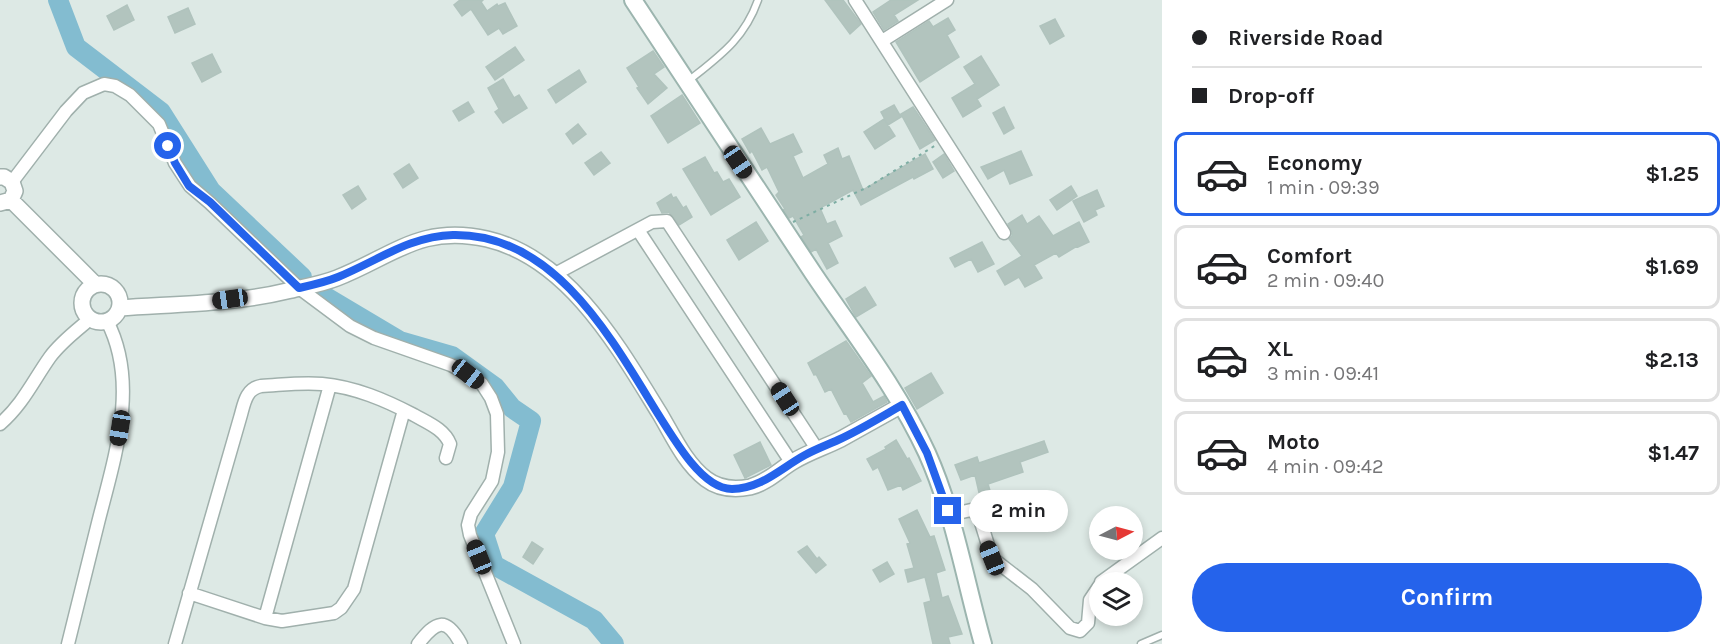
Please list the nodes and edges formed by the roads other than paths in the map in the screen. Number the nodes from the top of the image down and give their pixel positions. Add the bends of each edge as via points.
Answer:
1 (633, 0) edge
2 (758, 0) edge
3 (855, 0) edge
4 (947, 0) edge
5 (882, 41) junction
6 (687, 82) junction
7 (6, 179) edge
8 (5, 201) edge
9 (638, 230) junction
10 (1005, 233) dead end
11 (555, 274) junction
12 (95, 284) junction
13 (299, 288) junction
14 (120, 308) junction
15 (90, 319) junction
16 (107, 321) junction
17 (330, 385) junction
18 (902, 405) junction
19 (404, 410) junction
20 (0, 424) edge
21 (817, 449) junction
22 (447, 459) dead end
23 (791, 462) junction
24 (949, 515) junction
25 (1162, 538) edge
26 (1115, 572) edge
27 (189, 593) junction
28 (1089, 612) edge
29 (265, 618) junction
30 (1162, 635) edge
31 (68, 644) edge
32 (175, 644) edge
33 (418, 644) edge
34 (461, 644) edge
35 (514, 644) edge
36 (983, 644) edge
37 (1141, 644) edge

1 - 6 main road
2 - 6 lane via 744,31
3 - 5 street
4 - 5 street
5 - 10 street
6 - 18 main road
7 - 8 street via 15,191
7 - 13 street via 83,93 104,84 115,86 159,124 189,186
8 - 12 street
9 - 11 street
9 - 21 street via 652,222 667,221
9 - 23 street
11 - 13 street via 516,248 481,238 450,235 421,239 337,278
11 - 23 street via 598,320 689,461 705,478 731,489 751,487
12 - 14 street via 109,285 119,294
12 - 15 street via 82,299
13 - 14 street via 212,302
13 - 35 street via 374,338 468,374 482,384 491,398 497,414 498,452 492,481 468,525
14 - 16 street
15 - 16 street
15 - 20 street via 56,350 23,400
16 - 31 street via 116,338 123,376 120,428
17 - 19 street via 379,397
17 - 27 street via 261,386 249,391
17 - 29 street
18 - 21 street
18 - 24 main road via 927,453
19 - 22 street via 445,434 450,444
19 - 29 street via 348,600 326,615 282,621
21 - 23 street
24 - 28 street via 971,510 979,516 992,558 1032,589 1070,628 1080,631 1088,623
24 - 36 main road
25 - 26 street
27 - 29 street
27 - 32 street
30 - 37 lane
33 - 34 street via 441,624 453,629

